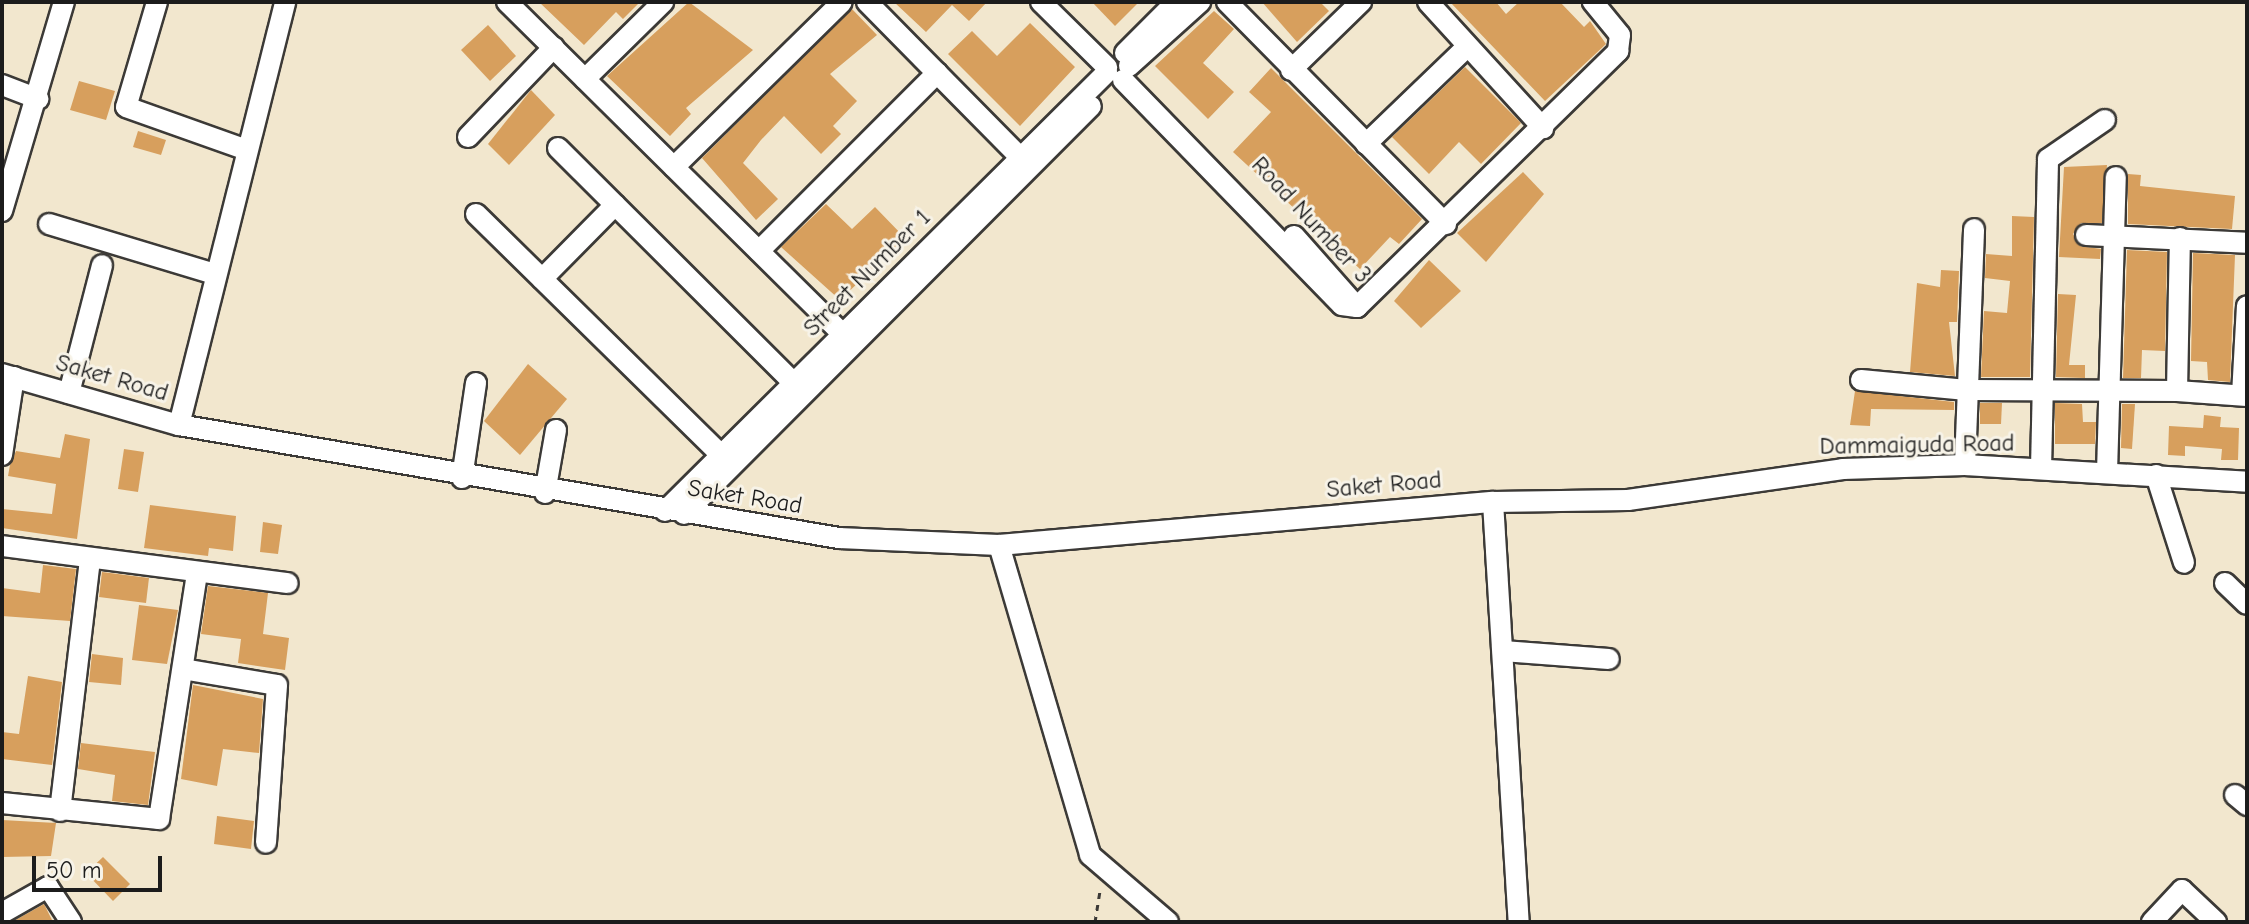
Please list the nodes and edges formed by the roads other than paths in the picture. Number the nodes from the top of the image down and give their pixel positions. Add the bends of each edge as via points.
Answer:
1 (64, 2) edge
2 (157, 2) edge
3 (285, 2) edge
4 (507, 2) edge
5 (663, 2) edge
6 (842, 2) edge
7 (867, 2) edge
8 (1041, 2) edge
9 (1059, 2) edge
10 (1176, 2) edge
11 (1200, 2) edge
12 (1227, 2) edge
13 (1361, 2) edge
14 (1428, 2) edge
15 (1593, 2) edge
16 (1468, 46) junction
17 (554, 47) junction
18 (1118, 69) junction
19 (1291, 70) junction
20 (937, 73) junction
21 (585, 79) junction
22 (2, 85) edge
23 (38, 99) junction
24 (2105, 120) dead end
25 (1543, 128) junction
26 (468, 137) dead end
27 (1366, 144) junction
28 (558, 148) dead end
29 (244, 149) junction
30 (1019, 156) junction
31 (674, 167) junction
32 (2116, 177) dead end
33 (615, 205) junction
34 (2, 210) edge
35 (476, 214) dead end
36 (49, 224) dead end
37 (1446, 224) junction
38 (1974, 229) dead end
39 (2086, 235) dead end
40 (2112, 235) junction
41 (2180, 238) junction
42 (2247, 243) edge
43 (759, 251) junction
44 (102, 265) dead end
45 (215, 274) junction
46 (542, 279) junction
47 (2247, 306) edge
48 (848, 339) junction
49 (8, 376) edge
50 (1861, 380) dead end
51 (476, 383) dead end
52 (794, 383) junction
53 (2042, 388) junction
54 (1967, 390) junction
55 (2109, 390) junction
56 (2177, 391) junction
57 (69, 393) junction
58 (2245, 396) edge
59 (179, 425) junction
60 (556, 430) dead end
61 (2, 455) edge
62 (726, 460) junction
63 (1965, 465) junction
64 (2041, 469) junction
65 (2107, 472) junction
66 (2156, 475) junction
67 (462, 478) junction
68 (2247, 482) edge
69 (545, 493) junction
70 (1493, 502) junction
71 (674, 512) junction
72 (999, 545) junction
73 (2, 546) edge
74 (90, 560) junction
75 (2184, 563) dead end
76 (197, 573) junction
77 (288, 583) dead end
78 (2225, 583) dead end
79 (2247, 604) edge
80 (1503, 651) junction
81 (1609, 659) dead end
82 (183, 669) junction
83 (2, 803) edge
84 (60, 811) junction
85 (266, 843) dead end
86 (2, 913) edge
87 (71, 922) edge
88 (1168, 922) edge
89 (1519, 922) edge
90 (2152, 922) edge
91 (2216, 922) edge

1 - 23 street
2 - 29 street via 126,107
3 - 29 street
4 - 17 street
5 - 21 street
6 - 31 street
7 - 20 street
8 - 18 street, Road Number 3
9 - 18 street, Road Number 3
10 - 18 street, Street Number 1
11 - 18 street, Street Number 1
12 - 19 street
13 - 19 street
14 - 16 street
15 - 25 street via 1620,35 1618,51
16 - 25 street
16 - 27 street
17 - 21 street
17 - 26 street
18 - 30 street, Street Number 1
18 - 37 street, Road Number 3 via 1357,307
18 - 48 street, Street Number 1
19 - 27 street
20 - 30 street
20 - 43 street
21 - 31 street
22 - 23 street
23 - 34 street
24 - 53 street via 2048,159
25 - 37 street
27 - 37 street
28 - 33 street
29 - 45 street
30 - 48 street, Street Number 1
31 - 43 street
32 - 40 street
33 - 46 street
33 - 52 street
35 - 46 street
36 - 45 street
38 - 54 street
39 - 40 street
40 - 41 street
40 - 55 street
41 - 42 street
41 - 56 street
43 - 48 street
44 - 57 street
45 - 59 street
46 - 62 street
47 - 58 street
48 - 52 street, Street Number 1
48 - 62 street, Street Number 1
49 - 57 street, Saket Road
49 - 61 street
50 - 54 street
51 - 67 street
52 - 62 street, Street Number 1
53 - 54 street
53 - 55 street
53 - 64 street
54 - 63 street
55 - 56 street
55 - 65 street
56 - 58 street
57 - 59 street, Saket Road
59 - 67 street, Saket Road
60 - 69 street
62 - 71 street, Street Number 1
63 - 64 street, Dammaiguda Road
63 - 70 street, Dammaiguda Road via 1843,469 1628,500
64 - 65 street, Dammaiguda Road
65 - 66 street, Dammaiguda Road
66 - 68 street, Dammaiguda Road
66 - 75 street
67 - 69 street, Saket Road
69 - 71 street, Saket Road
70 - 72 street, Saket Road
70 - 80 street
71 - 72 street, Saket Road via 839,538
72 - 88 street via 1090,855
73 - 74 street
74 - 76 street
74 - 84 street
76 - 77 street
76 - 82 street
78 - 79 street
80 - 81 street
80 - 89 street
82 - 84 street via 159,819
82 - 85 street via 277,685
83 - 84 street
86 - 87 street via 48,887
90 - 91 street via 2182,890

